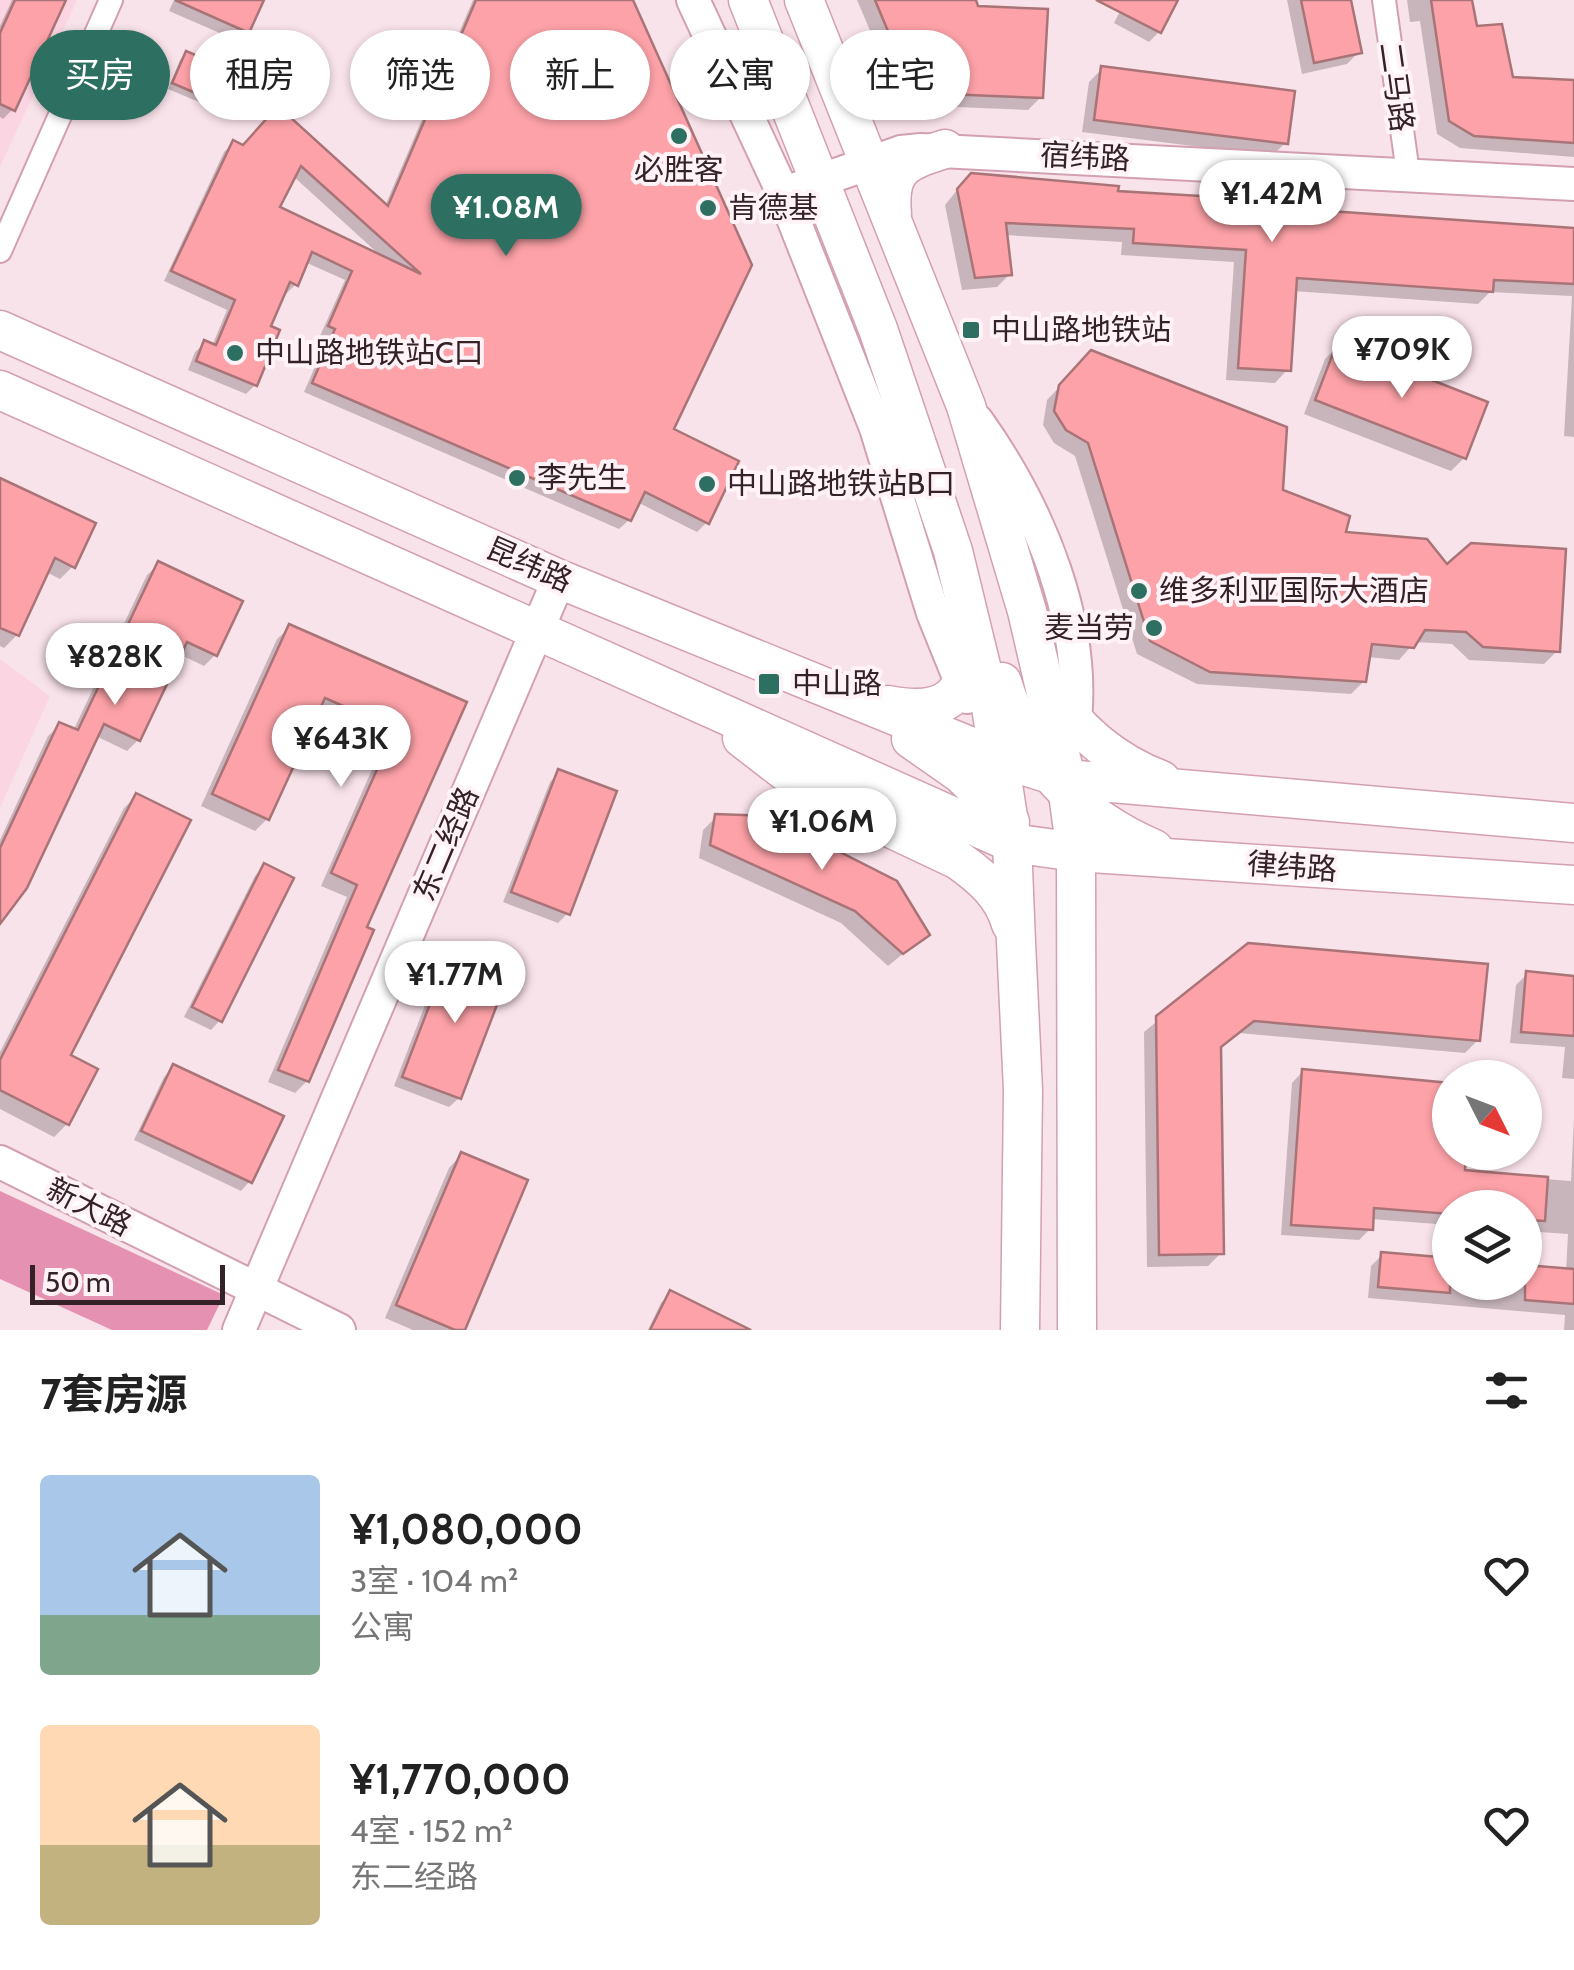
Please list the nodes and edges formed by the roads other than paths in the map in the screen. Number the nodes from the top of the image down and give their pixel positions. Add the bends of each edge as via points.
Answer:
1 (111, 0) edge
2 (693, 0) edge
3 (748, 0) edge
4 (804, 0) edge
5 (1384, 0) edge
6 (945, 150) junction
7 (870, 163) junction
8 (1408, 173) junction
9 (821, 181) junction
10 (1574, 184) edge
11 (783, 193) junction
12 (892, 217) junction
13 (0, 251) edge
14 (0, 330) edge
15 (0, 390) edge
16 (966, 406) junction
17 (559, 578) junction
18 (966, 602) junction
19 (537, 630) junction
20 (1042, 675) junction
21 (962, 687) junction
22 (851, 698) junction
23 (706, 706) junction
24 (1075, 721) junction
25 (999, 758) junction
26 (1061, 783) junction
27 (1188, 790) junction
28 (1574, 824) edge
29 (1018, 837) junction
30 (1076, 852) junction
31 (1193, 860) junction
32 (1574, 885) edge
33 (1016, 942) junction
34 (1076, 994) junction
35 (0, 1162) edge
36 (257, 1291) junction
37 (239, 1330) edge
38 (339, 1330) edge
39 (1020, 1330) edge
40 (1077, 1330) edge

1 - 13 street
2 - 11 street
3 - 9 main road
4 - 7 main road
5 - 8 street, 二马路
6 - 7 street, 宿纬路 via 901,152
6 - 8 street, 宿纬路
6 - 12 main road via 898,172
7 - 9 street, 宿纬路
7 - 12 main road
8 - 10 street, 宿纬路
9 - 11 street, 宿纬路
9 - 18 main road via 878,329
11 - 21 street via 876,428
12 - 16 main road
14 - 17 main road, 昆纬路
15 - 19 main road, 昆纬路
16 - 20 main road
16 - 24 street via 1008,470 1049,558 1076,672
17 - 19 street, 东二经路
17 - 22 main road, 昆纬路
18 - 21 main road via 970,643
18 - 25 main road
18 - 26 main road via 1008,704
19 - 23 main road, 昆纬路
19 - 36 street, 东二经路
20 - 24 main road
20 - 26 main road
21 - 22 main road via 938,706 920,709
21 - 25 street
22 - 25 main road, 昆纬路
22 - 29 main road via 961,774
23 - 29 main road, 昆纬路
23 - 33 main road via 799,782 981,876 1009,916
24 - 26 street
24 - 27 main road via 1114,756
25 - 26 main road, 昆纬路
25 - 29 main road
26 - 27 main road
26 - 30 main road
26 - 31 main road via 1122,836
27 - 28 main road
29 - 30 main road, 律纬路
29 - 33 main road
29 - 34 main road via 1046,863 1061,904
30 - 31 main road, 律纬路
30 - 34 main road
31 - 32 main road, 律纬路
33 - 39 main road via 1023,1090
34 - 40 main road
35 - 36 street, 新大路
36 - 37 street, 东二经路
36 - 38 street, 新大路

